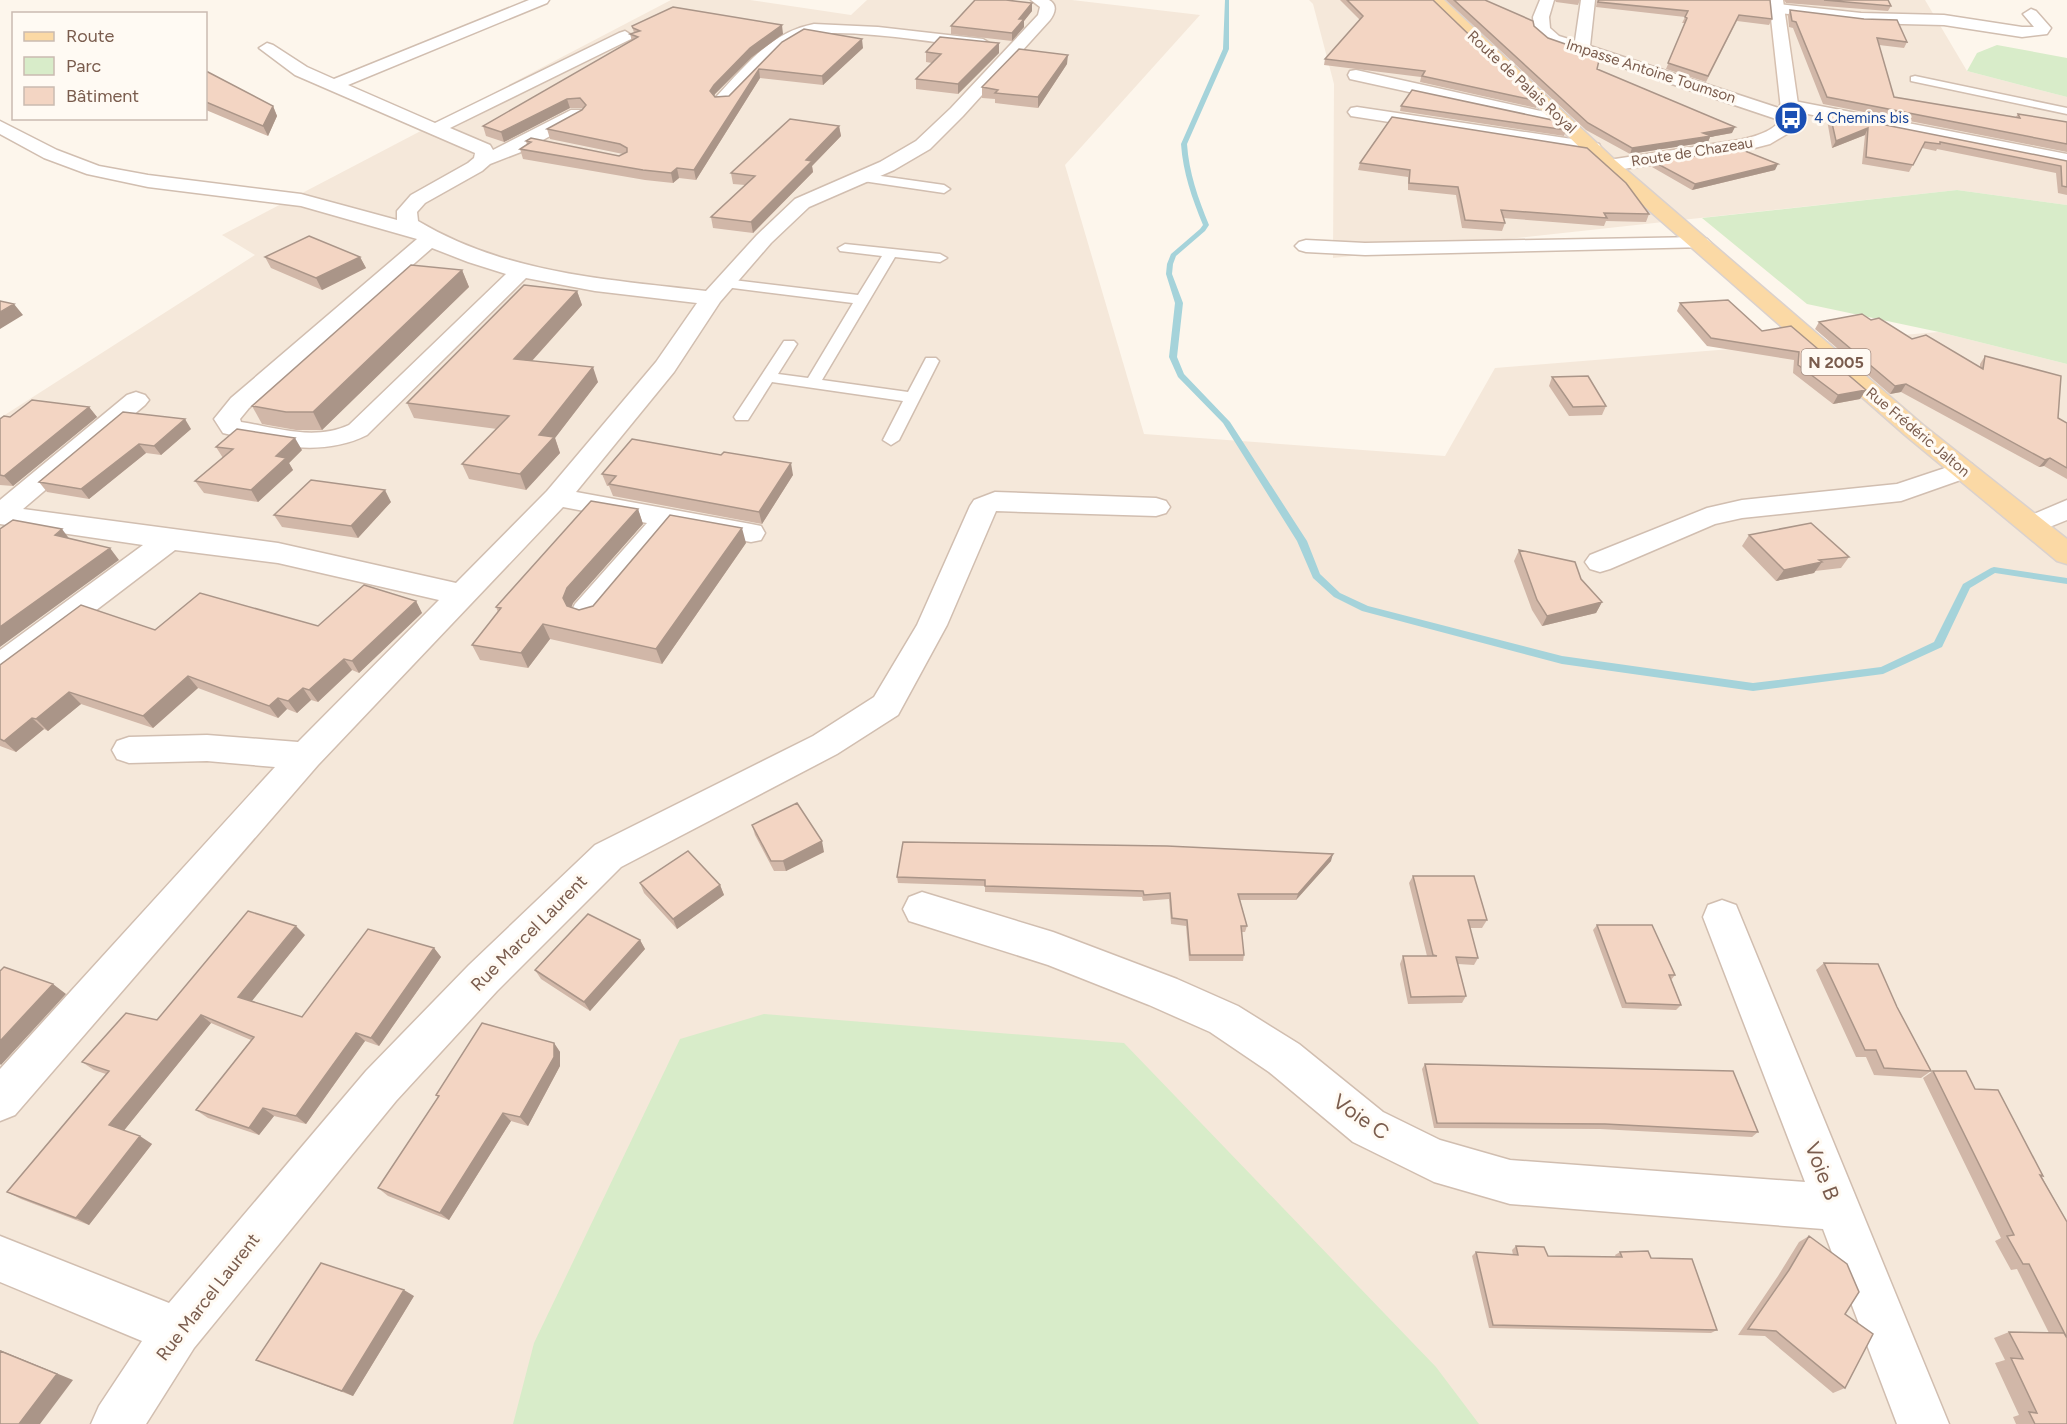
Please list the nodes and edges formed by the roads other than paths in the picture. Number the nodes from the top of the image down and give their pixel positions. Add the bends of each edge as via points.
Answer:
1 (542, 0) edge
2 (1038, 0) edge
3 (1435, 0) edge
4 (1547, 0) edge
5 (1588, 0) edge
6 (1777, 4) edge
7 (2031, 14) dead end
8 (626, 36) dead end
9 (267, 48) dead end
10 (1018, 48) junction
11 (1582, 49) junction
12 (1356, 75) edge
13 (1915, 79) dead end
14 (334, 85) junction
15 (723, 100) edge
16 (2067, 111) edge
17 (1357, 112) dead end
18 (1790, 112) junction
19 (577, 114) edge
20 (1563, 121) junction
21 (0, 126) edge
22 (445, 134) junction
23 (529, 141) junction
24 (552, 146) edge
25 (1600, 156) junction
26 (483, 160) junction
27 (2067, 160) edge
28 (860, 177) junction
29 (944, 189) dead end
30 (426, 235) junction
31 (1700, 243) junction
32 (1306, 246) dead end
33 (845, 248) dead end
34 (891, 253) junction
35 (940, 258) dead end
36 (521, 271) junction
37 (719, 291) junction
38 (862, 300) junction
39 (789, 344) dead end
40 (931, 361) dead end
41 (769, 377) junction
42 (813, 382) junction
43 (912, 397) junction
44 (136, 400) dead end
45 (742, 417) dead end
46 (891, 440) dead end
47 (1963, 470) junction
48 (557, 497) junction
49 (1156, 507) dead end
50 (2067, 510) edge
51 (0, 514) edge
52 (668, 517) junction
53 (2032, 525) junction
54 (751, 533) dead end
55 (169, 540) junction
56 (2067, 554) edge
57 (1600, 562) dead end
58 (463, 595) junction
59 (586, 612) edge
60 (0, 667) edge
61 (129, 750) dead end
62 (306, 756) junction
63 (922, 909) dead end
64 (1722, 917) dead end
65 (0, 1100) edge
66 (1836, 1207) junction
67 (0, 1259) edge
68 (177, 1331) junction
69 (117, 1424) edge
70 (1923, 1424) edge

1 - 14 street
2 - 10 street via 1047,5 1048,11
3 - 20 main road, Route de Palais Royal / N 2005
4 - 11 street, Impasse Antoine Toumson via 1541,17 1542,30 1553,39
5 - 11 street
6 - 7 street via 1861,18 1944,20 2022,32 2041,31 2042,23
6 - 18 street
8 - 22 street via 455,117 439,130
9 - 14 street via 302,71
10 - 15 street via 906,34 812,30 782,42
10 - 28 street via 923,145
11 - 18 street, Impasse Antoine Toumson
12 - 20 street
13 - 16 lane
14 - 22 street
17 - 25 street, Route de Chazeau
18 - 25 street, Route de Chazeau via 1786,127 1763,140 1739,146
18 - 27 street, Impasse Antoine Toumson
19 - 23 street
20 - 25 main road, Route de Palais Royal / N 2005
21 - 30 street via 70,163 150,181 303,201
22 - 26 street via 483,149
23 - 24 lane
23 - 26 street
25 - 31 main road, Rue Frédéric Jalton / N 2005
26 - 30 street via 418,199 407,211 408,224
28 - 29 lane
28 - 37 street via 802,203
30 - 36 street via 464,254
30 - 36 street via 240,403 227,419 228,424 232,428 316,442 344,439 358,430
31 - 32 street via 1365,249
31 - 47 main road, Rue Frédéric Jalton / N 2005
33 - 34 lane
34 - 35 lane
34 - 38 lane
36 - 37 street via 564,279
37 - 38 lane
37 - 48 street via 665,367
38 - 42 lane
39 - 41 lane
40 - 43 lane
41 - 42 lane
41 - 45 lane
42 - 43 lane
43 - 46 lane
44 - 51 street
47 - 53 main road, Rue Frédéric Jalton / N 2005
47 - 57 street via 1901,492 1742,509 1707,517
48 - 52 street
48 - 58 street
49 - 68 street, Rue Marcel Laurent via 995,501 984,506 932,625 886,706 825,745 608,856 483,978 381,1086
50 - 53 street
51 - 55 street
52 - 54 street
52 - 59 street
53 - 56 main road, Rue Frédéric Jalton / N 2005
55 - 58 street via 278,553
55 - 60 street
58 - 62 street
61 - 62 street via 207,748
62 - 65 street
63 - 66 street, Voie C via 1053,949 1224,1019 1284,1058 1368,1127 1434,1160 1510,1182
64 - 66 street, Voie B
66 - 70 street, Voie B
67 - 68 street
68 - 69 street, Rue Marcel Laurent

